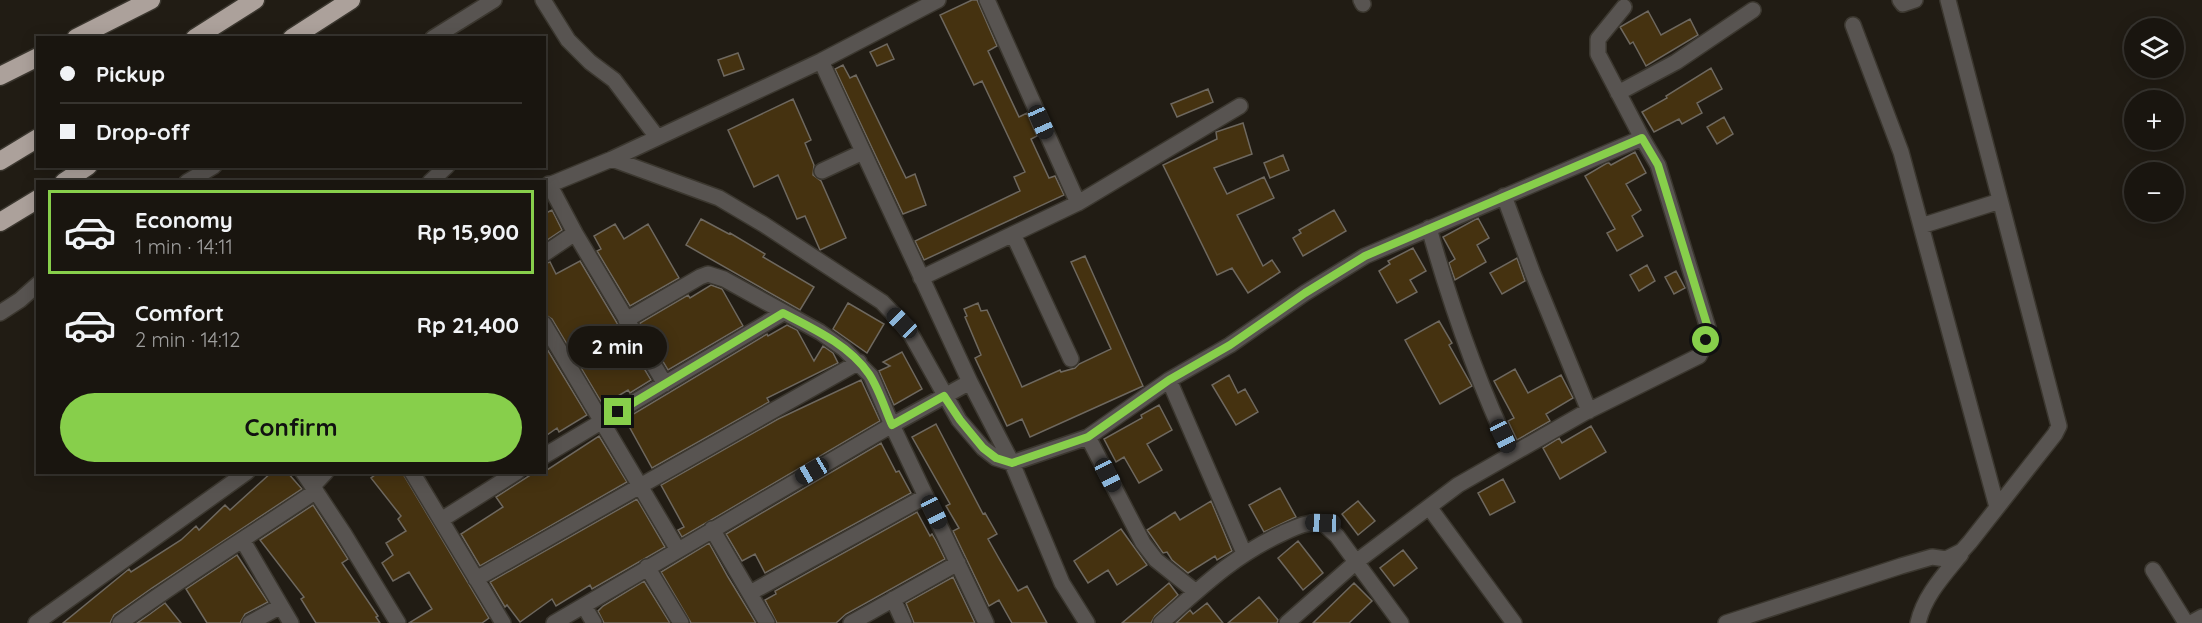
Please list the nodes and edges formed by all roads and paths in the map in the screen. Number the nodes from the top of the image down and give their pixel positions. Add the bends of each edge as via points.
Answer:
1 (151, 0) edge
2 (255, 0) edge
3 (351, 0) edge
4 (494, 0) edge
5 (543, 0) edge
6 (938, 0) edge
7 (987, 0) edge
8 (1900, 0) edge
9 (1915, 0) edge
10 (1948, 0) edge
11 (1624, 8) dead end
12 (1753, 10) dead end
13 (1853, 25) dead end
14 (80, 36) edge
15 (198, 36) edge
16 (295, 36) edge
17 (436, 36) edge
18 (36, 58) edge
19 (821, 61) junction
20 (0, 76) edge
21 (1618, 93) junction
22 (1240, 106) dead end
23 (657, 137) junction
24 (1642, 138) junction
25 (36, 139) edge
26 (863, 152) junction
27 (612, 159) junction
28 (0, 161) edge
29 (85, 168) edge
30 (211, 168) edge
31 (445, 168) edge
32 (822, 171) dead end
33 (67, 180) edge
34 (190, 180) edge
35 (432, 180) edge
36 (547, 185) edge
37 (1504, 196) junction
38 (36, 199) edge
39 (2000, 201) junction
40 (1078, 203) junction
41 (0, 222) edge
42 (1921, 226) junction
43 (1429, 228) junction
44 (575, 233) junction
45 (1013, 234) junction
46 (546, 253) edge
47 (921, 278) junction
48 (36, 286) edge
49 (0, 313) edge
50 (783, 313) junction
51 (626, 320) junction
52 (546, 327) edge
53 (1071, 360) dead end
54 (859, 362) junction
55 (1169, 380) junction
56 (970, 382) junction
57 (665, 384) junction
58 (944, 396) junction
59 (1589, 411) junction
60 (602, 421) junction
61 (892, 425) junction
62 (1088, 437) junction
63 (1512, 454) junction
64 (546, 455) edge
65 (1012, 463) junction
66 (245, 474) edge
67 (304, 474) edge
68 (324, 474) edge
69 (413, 474) edge
70 (514, 474) edge
71 (640, 486) junction
72 (314, 488) junction
73 (926, 496) junction
74 (1429, 507) junction
75 (1997, 507) junction
76 (441, 520) junction
77 (712, 529) junction
78 (243, 541) junction
79 (678, 550) junction
80 (1962, 551) junction
81 (1244, 553) junction
82 (958, 562) junction
83 (1356, 562) junction
84 (647, 567) junction
85 (2153, 570) dead end
86 (476, 579) junction
87 (1196, 592) junction
88 (750, 593) junction
89 (893, 598) junction
90 (281, 606) junction
91 (584, 606) junction
92 (1303, 617) edge
93 (2202, 617) edge
94 (36, 623) edge
95 (120, 623) edge
96 (250, 623) edge
97 (291, 623) edge
98 (398, 623) edge
99 (503, 623) edge
100 (554, 623) edge
101 (594, 623) edge
102 (681, 623) edge
103 (767, 623) edge
104 (851, 623) edge
105 (904, 623) edge
106 (986, 623) edge
107 (1087, 623) edge
108 (1161, 623) edge
109 (1287, 623) edge
110 (1401, 623) edge
111 (1514, 623) edge
112 (1726, 623) edge
113 (1918, 623) edge
114 (2186, 623) edge
115 (2191, 623) edge

1 - 14 highway
2 - 15 highway
3 - 16 highway
4 - 17 street
5 - 23 street via 568,40 614,80
6 - 19 street
7 - 40 street
8 - 9 street via 1903,4
10 - 39 street
11 - 21 street via 1598,39 1598,54
12 - 21 street via 1676,62
13 - 42 street via 1901,152
18 - 20 highway
19 - 23 street
19 - 26 street
21 - 24 street
22 - 40 street
23 - 27 street
24 - 37 street
24 - 59 street via 1658,165 1708,328 1706,340 1699,356
25 - 28 highway
26 - 32 street
26 - 47 street
27 - 36 street
27 - 58 street via 719,198 882,303 912,336
29 - 33 highway
30 - 34 street
31 - 35 street
36 - 44 street
37 - 43 street
37 - 59 street
38 - 41 highway
39 - 42 street
39 - 75 street via 2059,426
40 - 45 street
42 - 75 street
43 - 55 street via 1365,256 1230,345
43 - 63 street via 1465,345
44 - 46 street
44 - 51 street
45 - 47 street
45 - 53 street
47 - 56 street
48 - 49 street
50 - 51 street via 708,274
50 - 54 street via 820,332
50 - 57 street
51 - 57 street
52 - 60 street
54 - 61 street via 871,376
54 - 71 street
55 - 62 street
55 - 81 street
56 - 58 street
56 - 65 street
57 - 60 street
58 - 61 street
58 - 65 street via 983,448
59 - 63 street
60 - 64 street
60 - 71 street
61 - 73 street
61 - 77 street
62 - 65 street
62 - 87 street via 1143,543 1156,560
63 - 74 street via 1458,484
65 - 107 street via 1062,584
66 - 94 street
67 - 72 street
68 - 72 street
69 - 76 street
70 - 76 street
71 - 79 street
71 - 86 street
72 - 78 street
72 - 98 street
73 - 82 street
73 - 88 street
74 - 83 street
74 - 111 street
75 - 80 street
76 - 86 street
77 - 79 street
77 - 88 street
78 - 90 street
78 - 95 street via 198,567
79 - 84 street
80 - 112 street via 1946,559 1932,557 1901,566
80 - 113 street via 1930,595
81 - 83 street via 1308,522 1323,523
81 - 87 street
82 - 89 street
82 - 106 street
83 - 92 street
83 - 110 street
84 - 91 street
84 - 102 street
85 - 114 street
86 - 99 street
87 - 108 street
88 - 103 street
89 - 104 street
89 - 105 street
90 - 96 street
90 - 97 street
91 - 100 street
91 - 101 street
92 - 109 street
93 - 115 street

